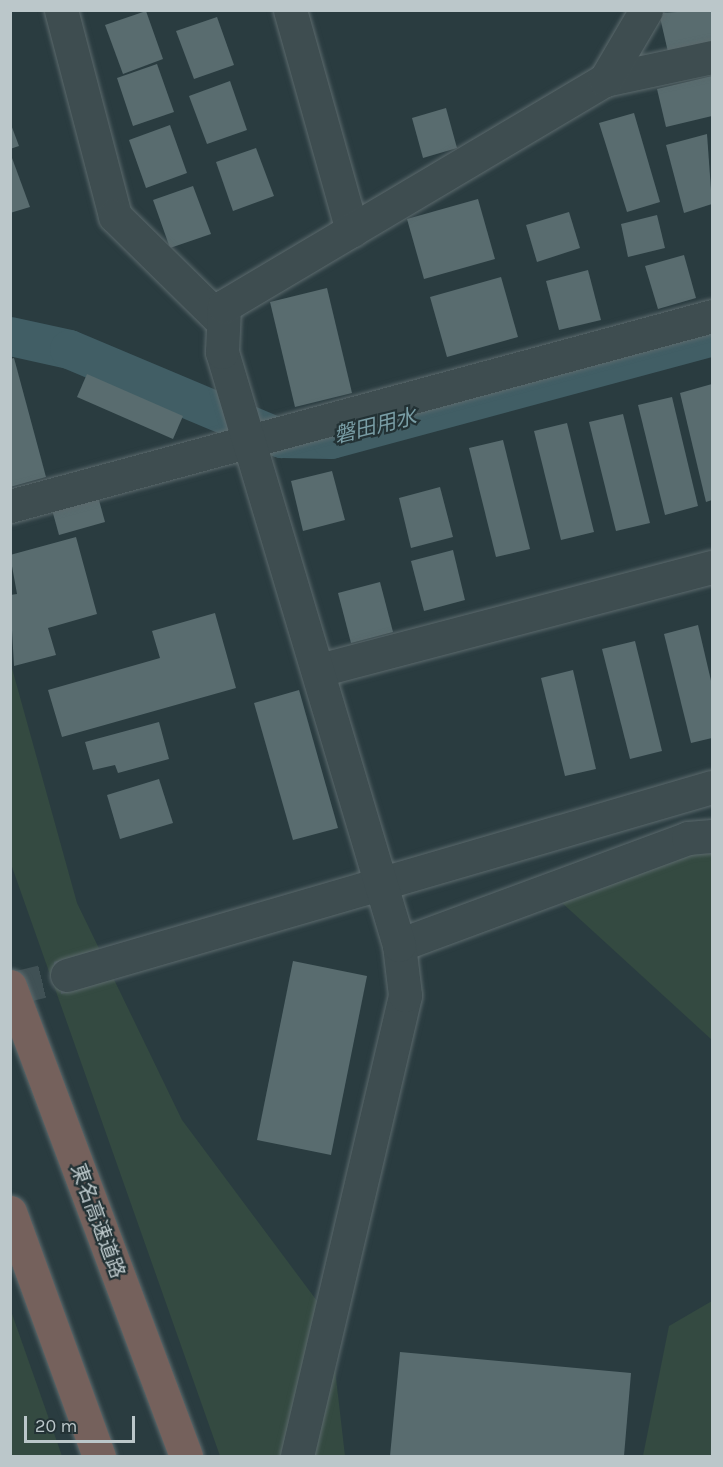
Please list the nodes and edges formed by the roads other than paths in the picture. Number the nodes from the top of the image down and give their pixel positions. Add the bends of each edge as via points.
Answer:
1 (61, 10) edge
2 (290, 10) edge
3 (646, 10) edge
4 (712, 57) edge
5 (605, 80) junction
6 (352, 230) junction
7 (712, 316) edge
8 (223, 321) junction
9 (252, 442) junction
10 (10, 506) edge
11 (712, 567) edge
12 (319, 670) junction
13 (712, 787) edge
14 (712, 836) edge
15 (381, 883) junction
16 (399, 945) junction
17 (67, 975) tunnel mouth
18 (10, 986) edge
19 (10, 1212) edge
20 (99, 1456) edge
21 (186, 1456) edge
22 (297, 1456) edge

1 - 8 street via 115,216
2 - 6 street
3 - 5 street
4 - 5 street
5 - 6 street
6 - 8 street via 224,306
7 - 9 street
8 - 9 street via 222,352
9 - 10 street
9 - 12 street
11 - 12 street
12 - 15 street
13 - 15 street
14 - 16 street via 688,838
15 - 16 street
15 - 17 street
16 - 22 street via 405,994
18 - 21 highway, 東名高速道路
19 - 20 highway

